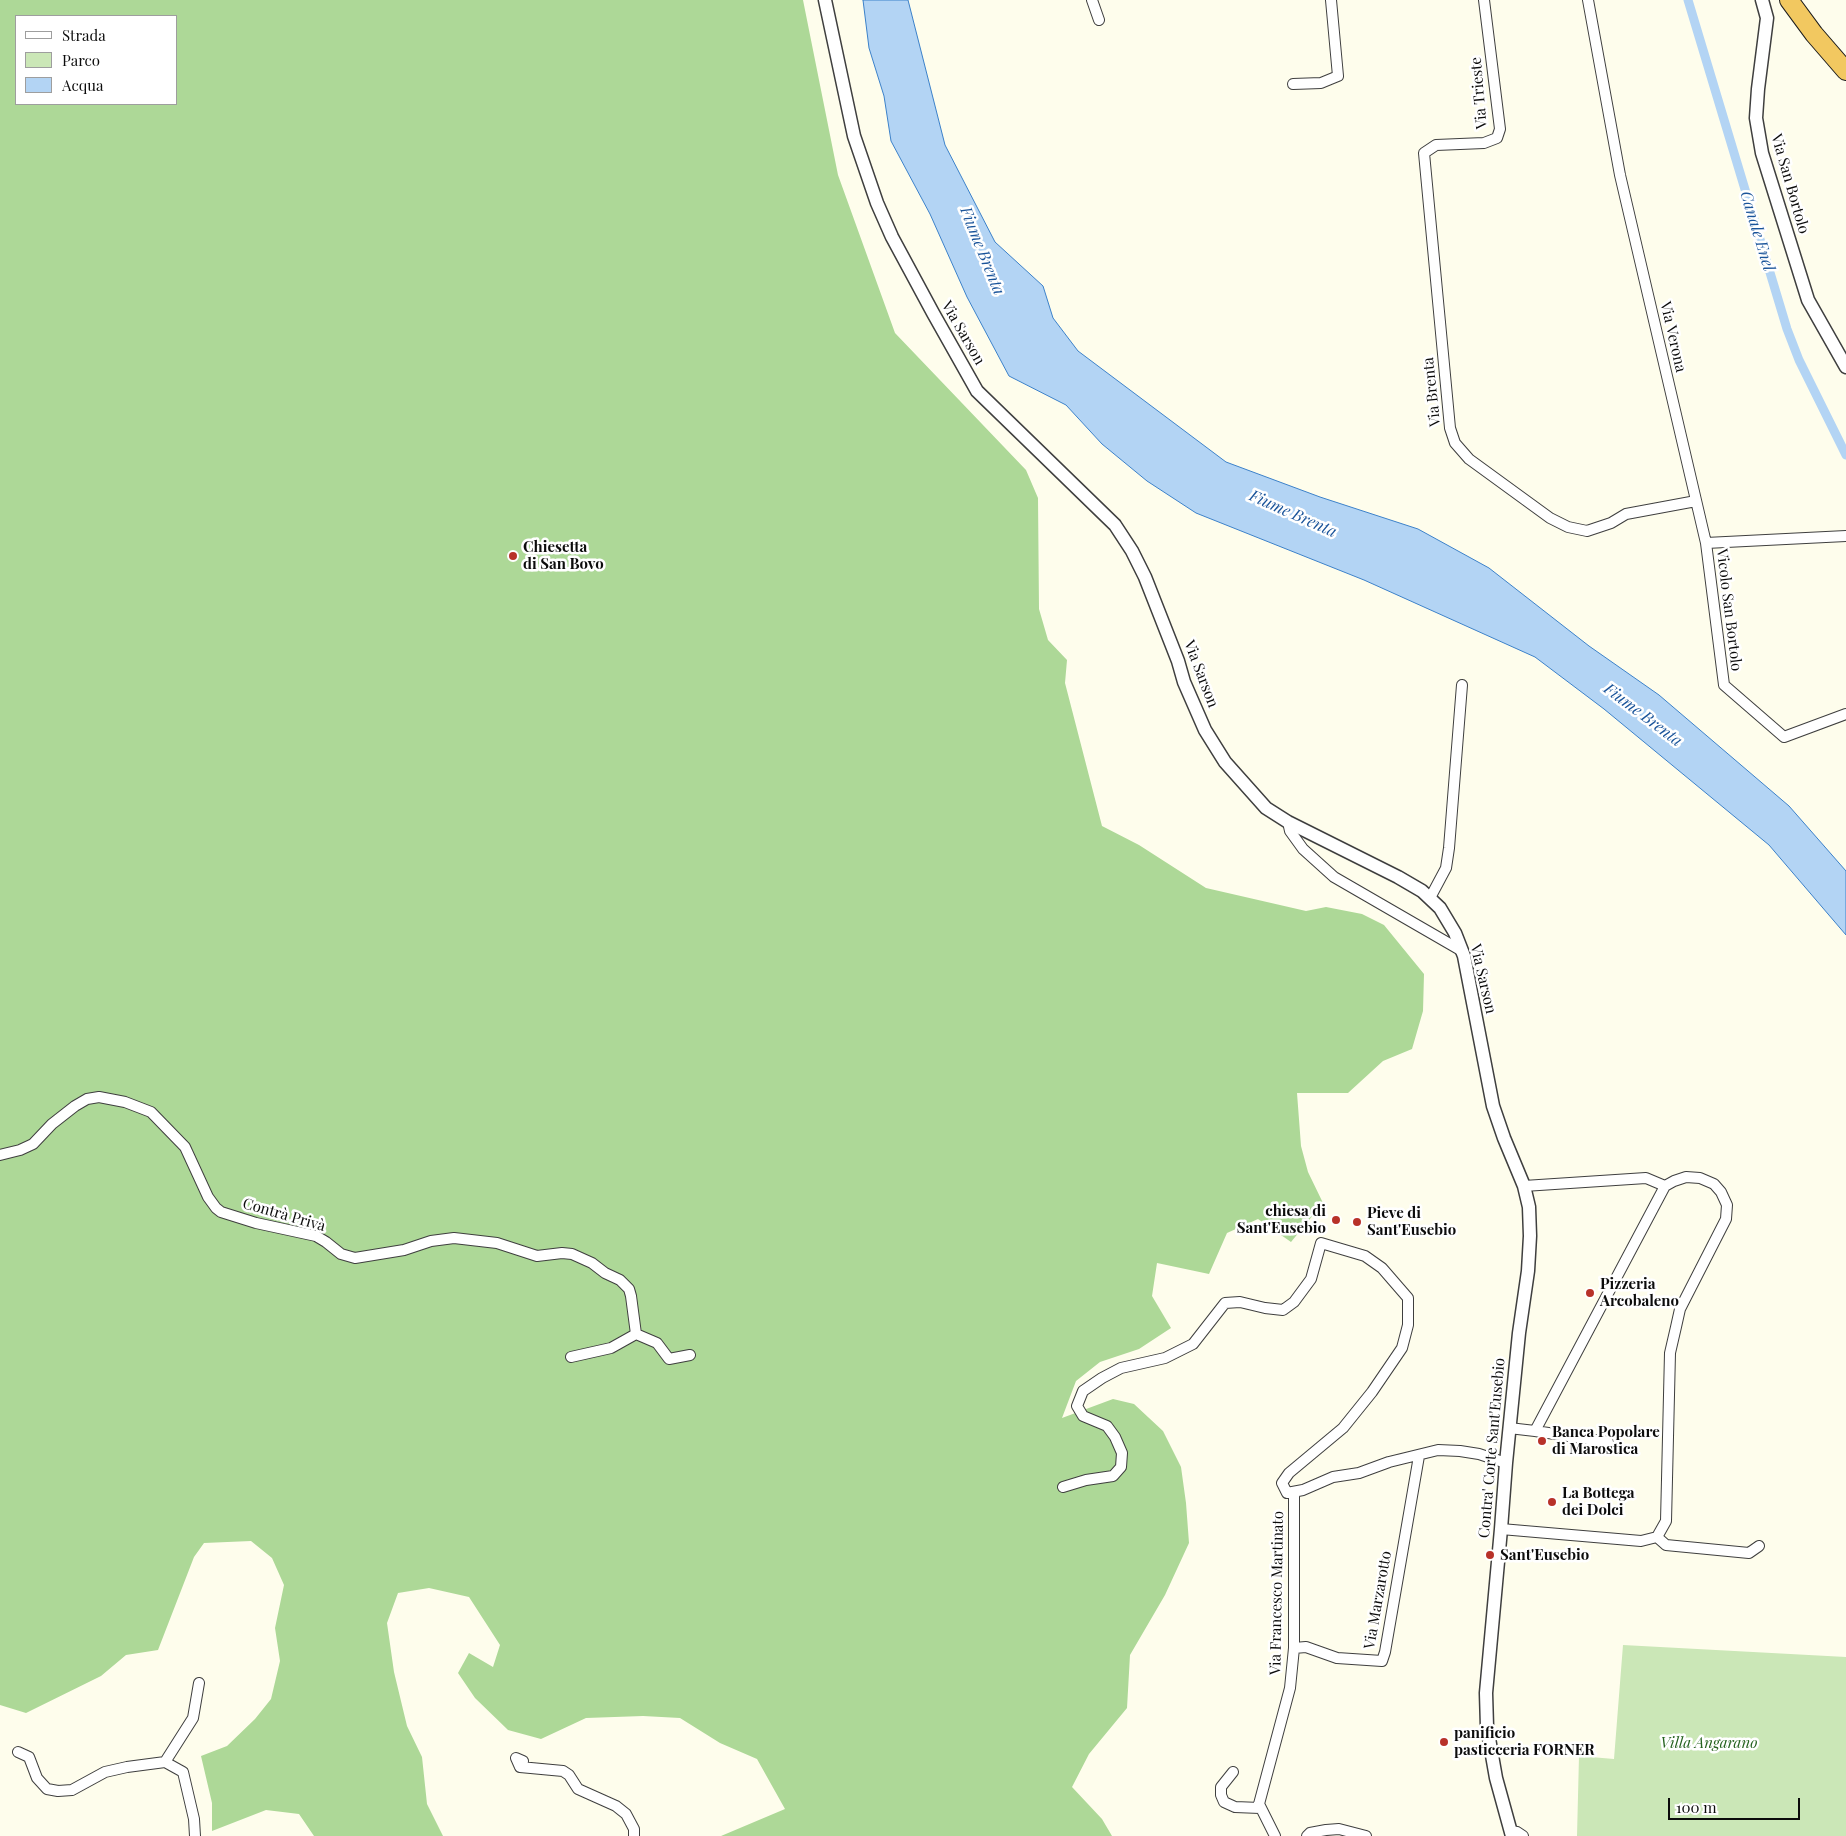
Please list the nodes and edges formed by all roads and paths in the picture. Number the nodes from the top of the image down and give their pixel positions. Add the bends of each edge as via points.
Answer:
1 (825, 0) edge
2 (1092, 0) edge
3 (1331, 0) edge
4 (1484, 0) edge
5 (1588, 0) edge
6 (1762, 0) edge
7 (1789, 0) edge
8 (1099, 20) dead end
9 (1846, 71) edge
10 (1293, 84) dead end
11 (1424, 153) joint
12 (1846, 366) edge
13 (1696, 501) junction
14 (1846, 536) edge
15 (1706, 543) junction
16 (1462, 685) dead end
17 (1846, 714) edge
18 (1288, 822) junction
19 (1430, 898) junction
20 (1462, 952) junction
21 (0, 1155) edge
22 (1524, 1186) junction
23 (1665, 1186) junction
24 (636, 1334) junction
25 (690, 1355) dead end
26 (571, 1357) dead end
27 (1510, 1428) junction
28 (1535, 1431) junction
29 (1608, 1442) dead end
30 (1419, 1456) junction
31 (1506, 1464) junction
32 (1063, 1487) dead end
33 (1294, 1492) junction
34 (1501, 1529) junction
35 (1657, 1537) junction
36 (1759, 1546) dead end
37 (1294, 1648) junction
38 (199, 1683) dead end
39 (18, 1752) dead end
40 (523, 1761) dead end
41 (165, 1762) junction
42 (1233, 1772) dead end
43 (1260, 1808) junction
44 (1511, 1833) edge
45 (195, 1836) edge
46 (634, 1836) edge
47 (1275, 1836) edge
48 (1307, 1836) edge
49 (1366, 1836) edge
50 (1523, 1836) edge

1 - 18 street, Via Sarson via 854,136 877,203 933,313 977,390 1115,525 1145,577 1205,730 1225,762 1250,792 1266,808
2 - 8 street
3 - 10 street via 1338,76 1322,83
4 - 11 street, Via Trieste via 1500,129 1497,138 1484,143 1436,145
5 - 13 street, Via Verona via 1620,175
6 - 12 street, Via San Bortolo via 1767,18 1756,118 1762,153 1808,300
7 - 9 highway
11 - 13 street, Via Brenta via 1450,428 1455,443 1469,459 1550,518 1568,527 1587,531 1626,514
13 - 15 street, Via Verona
14 - 15 street
15 - 17 street, Vicolo San Bortolo via 1724,685 1784,737
16 - 19 street via 1446,868
18 - 19 street, Via Sarson via 1398,877
18 - 20 street via 1303,849 1334,877
19 - 20 street, Via Sarson via 1455,933
20 - 22 street, Via Sarson via 1493,1106
21 - 24 street, Contrà Privà via 33,1144 52,1124 87,1099 106,1098 132,1104 156,1116 186,1147 208,1197 221,1212 316,1236 341,1254 355,1258 454,1238 497,1243 537,1256 562,1253 581,1257 629,1289
22 - 23 street via 1646,1178
22 - 27 street, Contra' Corte Sant'Eusebio via 1530,1236
23 - 28 street
23 - 35 street via 1686,1177 1700,1178 1714,1184 1727,1205 1726,1219 1680,1309 1670,1353 1666,1521
24 - 25 street via 657,1343 669,1359
24 - 26 street via 611,1348
27 - 28 street
27 - 31 street, Contra' Corte Sant'Eusebio
28 - 29 street
30 - 31 street via 1438,1450 1460,1451
30 - 33 street via 1333,1477
30 - 37 street, Via Marzarotto via 1382,1662 1337,1658 1306,1647
31 - 34 street, Contra' Corte Sant'Eusebio
32 - 33 street via 1113,1476 1121,1467 1122,1453 1115,1437 1107,1426 1083,1416 1077,1406 1083,1391 1121,1368 1165,1358 1193,1344 1225,1303 1240,1302 1283,1310 1294,1302 1311,1279 1321,1243 1366,1256 1382,1268 1408,1298 1408,1324 1402,1348 1359,1410 1282,1483 1287,1493
33 - 37 street, Via Francesco Martinato
34 - 35 street via 1641,1541
34 - 44 street, Contra' Corte Sant'Eusebio via 1486,1719 1496,1778
35 - 36 street via 1666,1545 1749,1553
37 - 43 street, Via Francesco Martinato via 1290,1688
38 - 41 street via 193,1718
39 - 41 street via 29,1757 37,1778 47,1789 58,1791 72,1790 106,1772
40 - 46 street via 516,1758 520,1767 564,1771 578,1789 616,1806 626,1814
41 - 45 street via 183,1772
42 - 43 street via 1220,1787 1224,1802 1235,1807
43 - 47 street
44 - 50 street
48 - 49 street via 1339,1829

